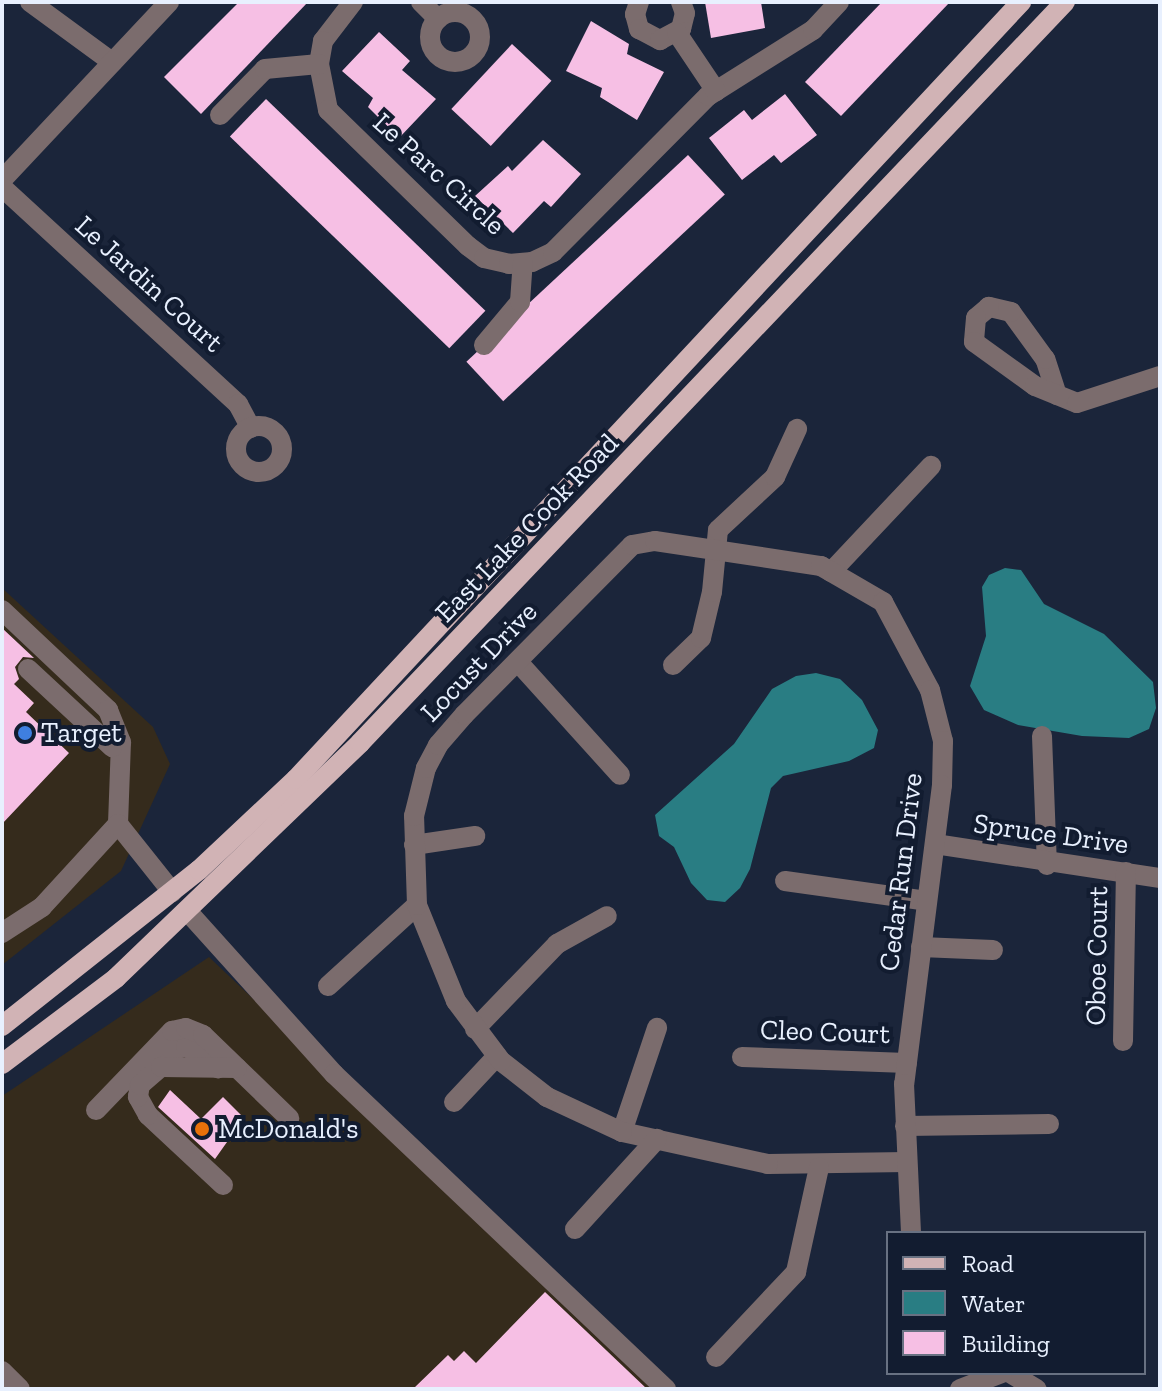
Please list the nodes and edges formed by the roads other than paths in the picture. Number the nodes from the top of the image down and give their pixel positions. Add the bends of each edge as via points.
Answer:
1 (30, 2) edge
2 (169, 2) edge
3 (353, 2) edge
4 (421, 2) edge
5 (639, 2) edge
6 (681, 2) edge
7 (839, 2) edge
8 (1021, 2) edge
9 (1065, 2) edge
10 (438, 19) dead end
11 (677, 33) junction
12 (112, 62) junction
13 (319, 64) junction
14 (716, 91) junction
15 (220, 115) dead end
16 (2, 180) edge
17 (2, 187) edge
18 (523, 263) junction
19 (484, 345) dead end
20 (1160, 376) edge
21 (1057, 395) junction
22 (251, 428) dead end
23 (797, 429) dead end
24 (931, 466) dead end
25 (716, 548) junction
26 (826, 569) junction
27 (2, 610) edge
28 (518, 662) junction
29 (673, 665) dead end
30 (28, 669) dead end
31 (1042, 736) dead end
32 (112, 747) dead end
33 (620, 775) dead end
34 (118, 824) junction
35 (475, 836) dead end
36 (935, 844) junction
37 (414, 845) junction
38 (1047, 865) junction
39 (1126, 872) junction
40 (1160, 878) edge
41 (785, 881) dead end
42 (172, 892) junction
43 (927, 901) junction
44 (417, 905) junction
45 (189, 913) junction
46 (607, 916) dead end
47 (2, 933) edge
48 (921, 947) junction
49 (993, 950) dead end
50 (328, 986) dead end
51 (2, 1026) edge
52 (657, 1028) dead end
53 (475, 1029) junction
54 (1123, 1041) dead end
55 (497, 1056) junction
56 (742, 1057) dead end
57 (907, 1063) junction
58 (2, 1064) edge
59 (227, 1068) junction
60 (113, 1092) junction
61 (454, 1102) dead end
62 (96, 1110) dead end
63 (289, 1118) dead end
64 (1049, 1124) dead end
65 (905, 1126) junction
66 (622, 1132) junction
67 (657, 1139) junction
68 (907, 1162) junction
69 (819, 1167) junction
70 (575, 1229) dead end
71 (911, 1231) edge
72 (716, 1357) dead end
73 (2, 1371) edge
74 (997, 1375) edge
75 (1013, 1375) edge
76 (20, 1389) edge
77 (666, 1389) edge
78 (960, 1389) edge
79 (1037, 1389) edge

1 - 12 street
2 - 12 street
3 - 13 street, Le Parc Circle via 331,24
4 - 10 street
5 - 11 street via 636,22 645,35 660,40
6 - 11 street via 684,22
7 - 14 street, Le Parc Circle via 813,30
8 - 42 main road, East Lake Cook Road via 296,779
9 - 45 main road, East Lake Cook Road via 360,743
11 - 14 street
12 - 16 street
13 - 15 street via 265,69
13 - 18 street, Le Parc Circle via 328,110 484,258
14 - 18 street, Le Parc Circle via 553,252
17 - 22 street, Le Jardin Court via 238,404
18 - 19 street via 520,302
20 - 21 street via 1077,403
21 - 21 street via 1045,359 1011,312 989,307 976,318 974,342
23 - 25 street via 775,477 718,530
24 - 26 street
25 - 26 street, Locust Drive
25 - 28 street, Locust Drive via 655,541 632,545
25 - 29 street via 701,638
26 - 36 street, Cedar Run Drive via 883,602 930,690 943,741
27 - 34 street via 108,710 116,724 121,742
28 - 33 street
28 - 37 street, Locust Drive via 438,745 414,816
30 - 32 street
31 - 38 street
34 - 42 street
34 - 47 street via 42,907
35 - 37 street
36 - 38 street, Spruce Drive
36 - 43 street, Cedar Run Drive
37 - 44 street, Locust Drive
38 - 39 street, Spruce Drive
39 - 40 street, Spruce Drive
39 - 54 street, Oboe Court
41 - 43 street
42 - 51 main road, East Lake Cook Road
43 - 48 street, Cedar Run Drive
44 - 50 street
44 - 53 street, Locust Drive via 456,1001
45 - 58 main road, East Lake Cook Road via 116,978
45 - 77 street via 334,1074
46 - 53 street via 557,944
48 - 49 street
48 - 57 street, Cedar Run Drive
52 - 66 street
53 - 55 street, Locust Drive
55 - 61 street
55 - 66 street, Locust Drive via 547,1097
56 - 57 street, Cleo Court
57 - 65 street, Cedar Run Drive
59 - 60 street via 203,1035 186,1028 172,1031
59 - 60 street via 161,1067 140,1085 140,1105 220,1188
59 - 63 street
60 - 62 street
64 - 65 street
65 - 68 street, Cedar Run Drive
66 - 67 street, Locust Drive
67 - 69 street, Locust Drive via 768,1164
67 - 70 street
68 - 69 street, Locust Drive
68 - 71 street, Cedar Run Drive
69 - 72 street via 796,1272
73 - 76 street
74 - 78 street
75 - 79 street

